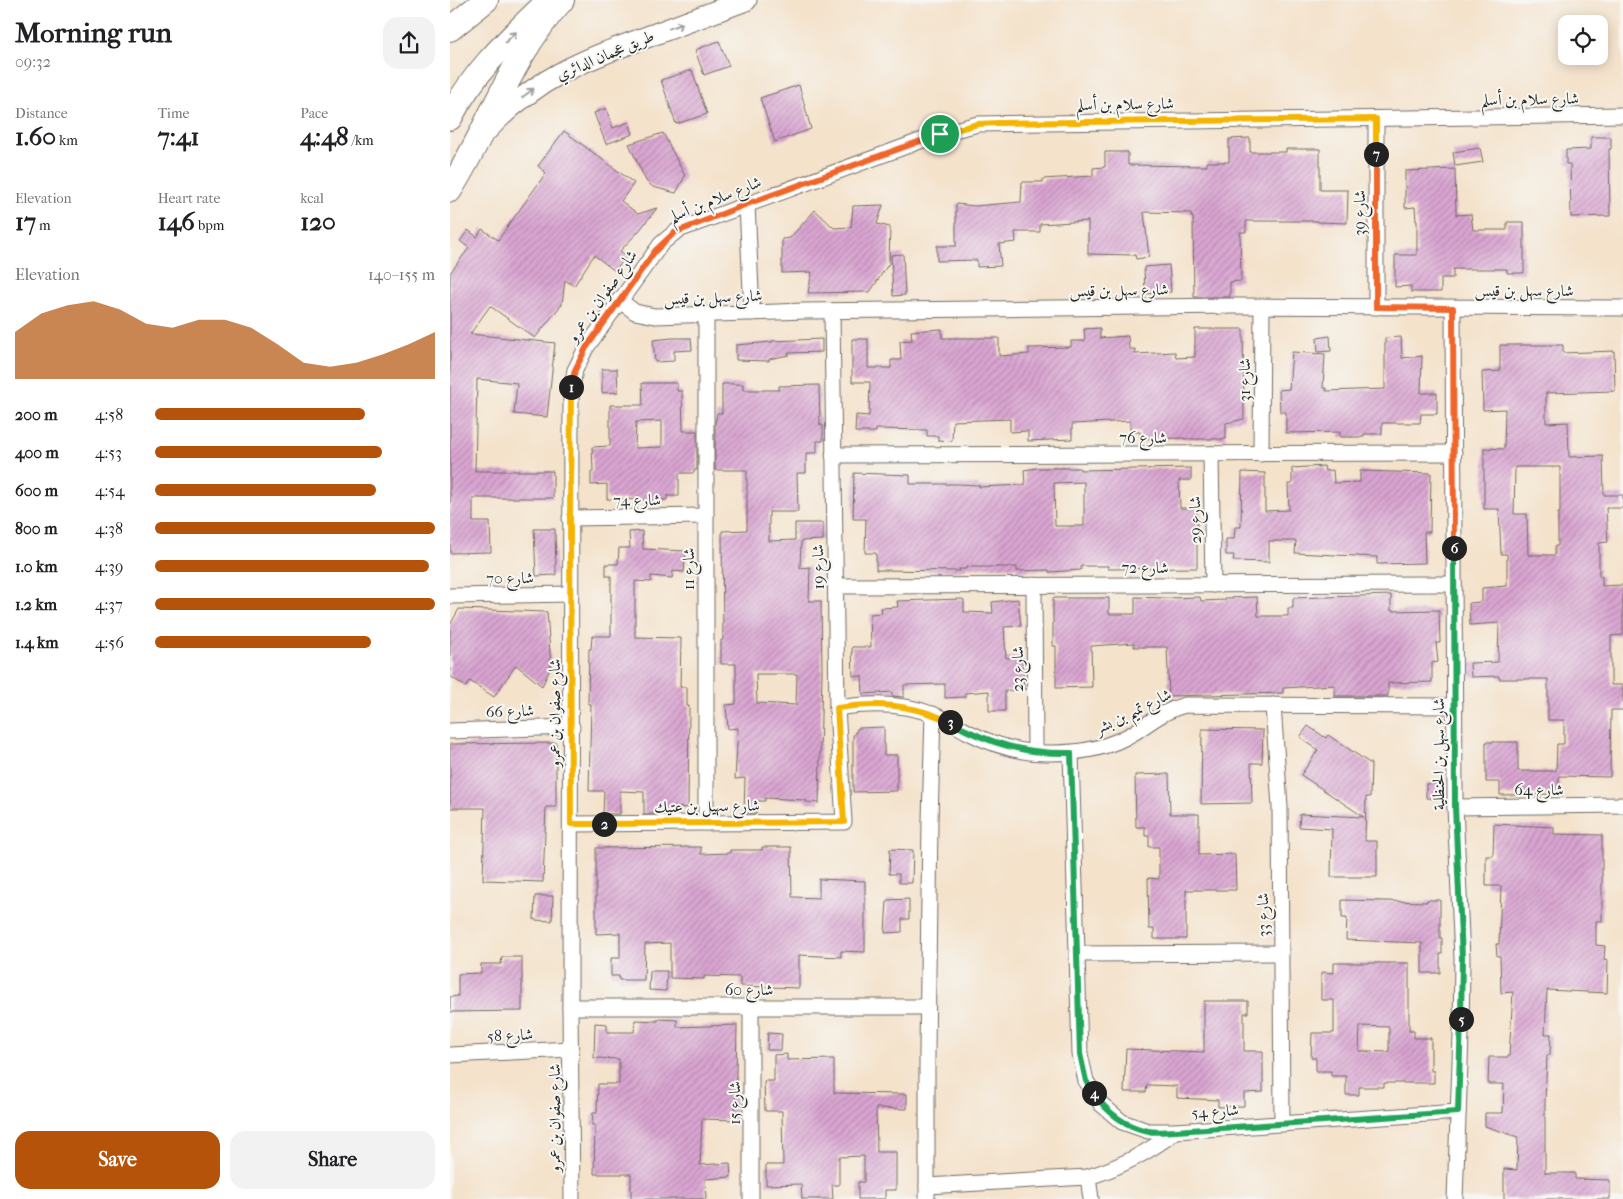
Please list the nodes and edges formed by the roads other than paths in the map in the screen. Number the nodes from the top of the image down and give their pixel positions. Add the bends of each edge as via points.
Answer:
1 (486, 0) edge
2 (549, 0) edge
3 (562, 0) edge
4 (746, 0) edge
5 (450, 29) edge
6 (1623, 115) edge
7 (450, 118) edge
8 (1376, 119) junction
9 (480, 138) junction
10 (450, 190) edge
11 (747, 204) junction
12 (655, 251) joint
13 (619, 300) junction
14 (1262, 306) junction
15 (1376, 307) junction
16 (1453, 308) junction
17 (1623, 308) edge
18 (832, 311) junction
19 (752, 313) junction
20 (706, 314) junction
21 (1454, 453) junction
22 (833, 454) junction
23 (1211, 454) junction
24 (1260, 454) junction
25 (706, 516) junction
26 (570, 518) junction
27 (1454, 584) junction
28 (1034, 585) junction
29 (1213, 585) junction
30 (836, 586) junction
31 (571, 594) junction
32 (450, 596) edge
33 (1273, 705) junction
34 (1455, 706) junction
35 (837, 708) junction
36 (933, 714) junction
37 (572, 727) junction
38 (450, 731) edge
39 (1035, 752) junction
40 (1071, 753) junction
41 (1623, 805) edge
42 (1455, 807) junction
43 (844, 822) joint
44 (706, 823) junction
45 (571, 824) junction
46 (1282, 952) junction
47 (1077, 954) junction
48 (927, 1006) junction
49 (751, 1007) junction
50 (570, 1008) junction
51 (571, 1049) junction
52 (450, 1055) edge
53 (1458, 1112) junction
54 (1282, 1124) junction
55 (1176, 1131) junction
56 (1088, 1177) junction
57 (927, 1192) edge
58 (572, 1199) edge
59 (751, 1199) edge
60 (1090, 1199) edge
61 (1455, 1199) edge

1 - 5 main road
7 -> 2 main road via 492,56
3 - 9 main road via 527,46
9 -> 4 main road, طريق عجمان الدائري via 510,107 562,71
6 - 8 street, شارع سلام بن أسلم
8 - 11 street, شارع سلام بن أسلم via 978,124 940,134
8 - 15 street, شارع 39
9 - 10 main road
11 - 12 street, شارع سلام بن أسلم via 674,233
11 - 19 street
12 - 13 street, شارع صفوان بن عمرو
13 - 20 street, شارع سهل بن قيس via 645,315
13 - 26 street, شارع صفوان بن عمرو via 580,359 572,380
14 - 15 street, شارع سهل بن قيس
14 - 18 street, شارع سهل بن قيس
14 - 24 street, شارع 31
15 - 16 street, شارع سهل بن قيس
16 - 17 street, شارع سهل بن قيس
16 - 21 street, شارع سهل بن الحنظلية
18 - 19 street, شارع سهل بن قيس
18 - 22 street, شارع 19
19 - 20 street, شارع سهل بن قيس
20 - 25 street, شارع 11
21 - 24 street, شارع 76
21 - 27 street, شارع سهل بن الحنظلية
22 - 23 street, شارع 76
22 - 30 street, شارع 19
23 - 24 street, شارع 76
23 - 29 street, شارع 29
25 - 26 street, شارع 74
25 - 44 street, شارع 11
26 - 31 street, شارع صفوان بن عمرو
27 - 29 street, شارع 72
27 - 34 street, شارع سهل بن الحنظلية
28 - 29 street, شارع 72
28 - 30 street, شارع 72
28 - 39 street, شارع 23
30 - 35 street, شارع 19
31 - 32 street, شارع 70
31 - 37 street, شارع صفوان بن عمرو
33 - 34 street, شارع تميم بن بشر
33 - 40 street, شارع تميم بن بشر via 1195,704 1175,708 1110,744
33 - 46 street, شارع 33 via 1280,807
34 - 42 street, شارع سهل بن الحنظلية
35 - 36 street, شارع تميم بن بشر via 876,704
35 - 43 street, شارع 19
36 - 39 street, شارع تميم بن بشر via 988,741
36 - 48 street
37 - 38 street, شارع 66
37 - 45 street, شارع صفوان بن عمرو
39 - 40 street, شارع تميم بن بشر
40 - 47 street
41 - 42 street, شارع 64
42 - 53 street, شارع سهل بن الحنظلية via 1462,958
43 - 44 street, شارع سهيل بن عتيك
44 - 45 street, شارع سهيل بن عتيك
45 - 50 street, شارع صفوان بن عمرو
46 - 47 street
46 - 54 street, شارع 33
47 - 55 street via 1080,1054 1086,1081 1101,1104 1122,1122 1148,1131
48 - 49 street, شارع 60
48 - 57 street
49 - 50 street, شارع 60
49 - 59 street, شارع 15
50 - 51 street, شارع صفوان بن عمرو
51 - 52 street, شارع 58
51 - 58 street, شارع صفوان بن عمرو
53 - 54 street, شارع 54
53 - 61 street, شارع سهل بن الحنظلية
54 - 55 street, شارع 54
55 - 56 street, شارع 54 via 1135,1159
56 - 57 street, شارع 54
56 - 60 street

